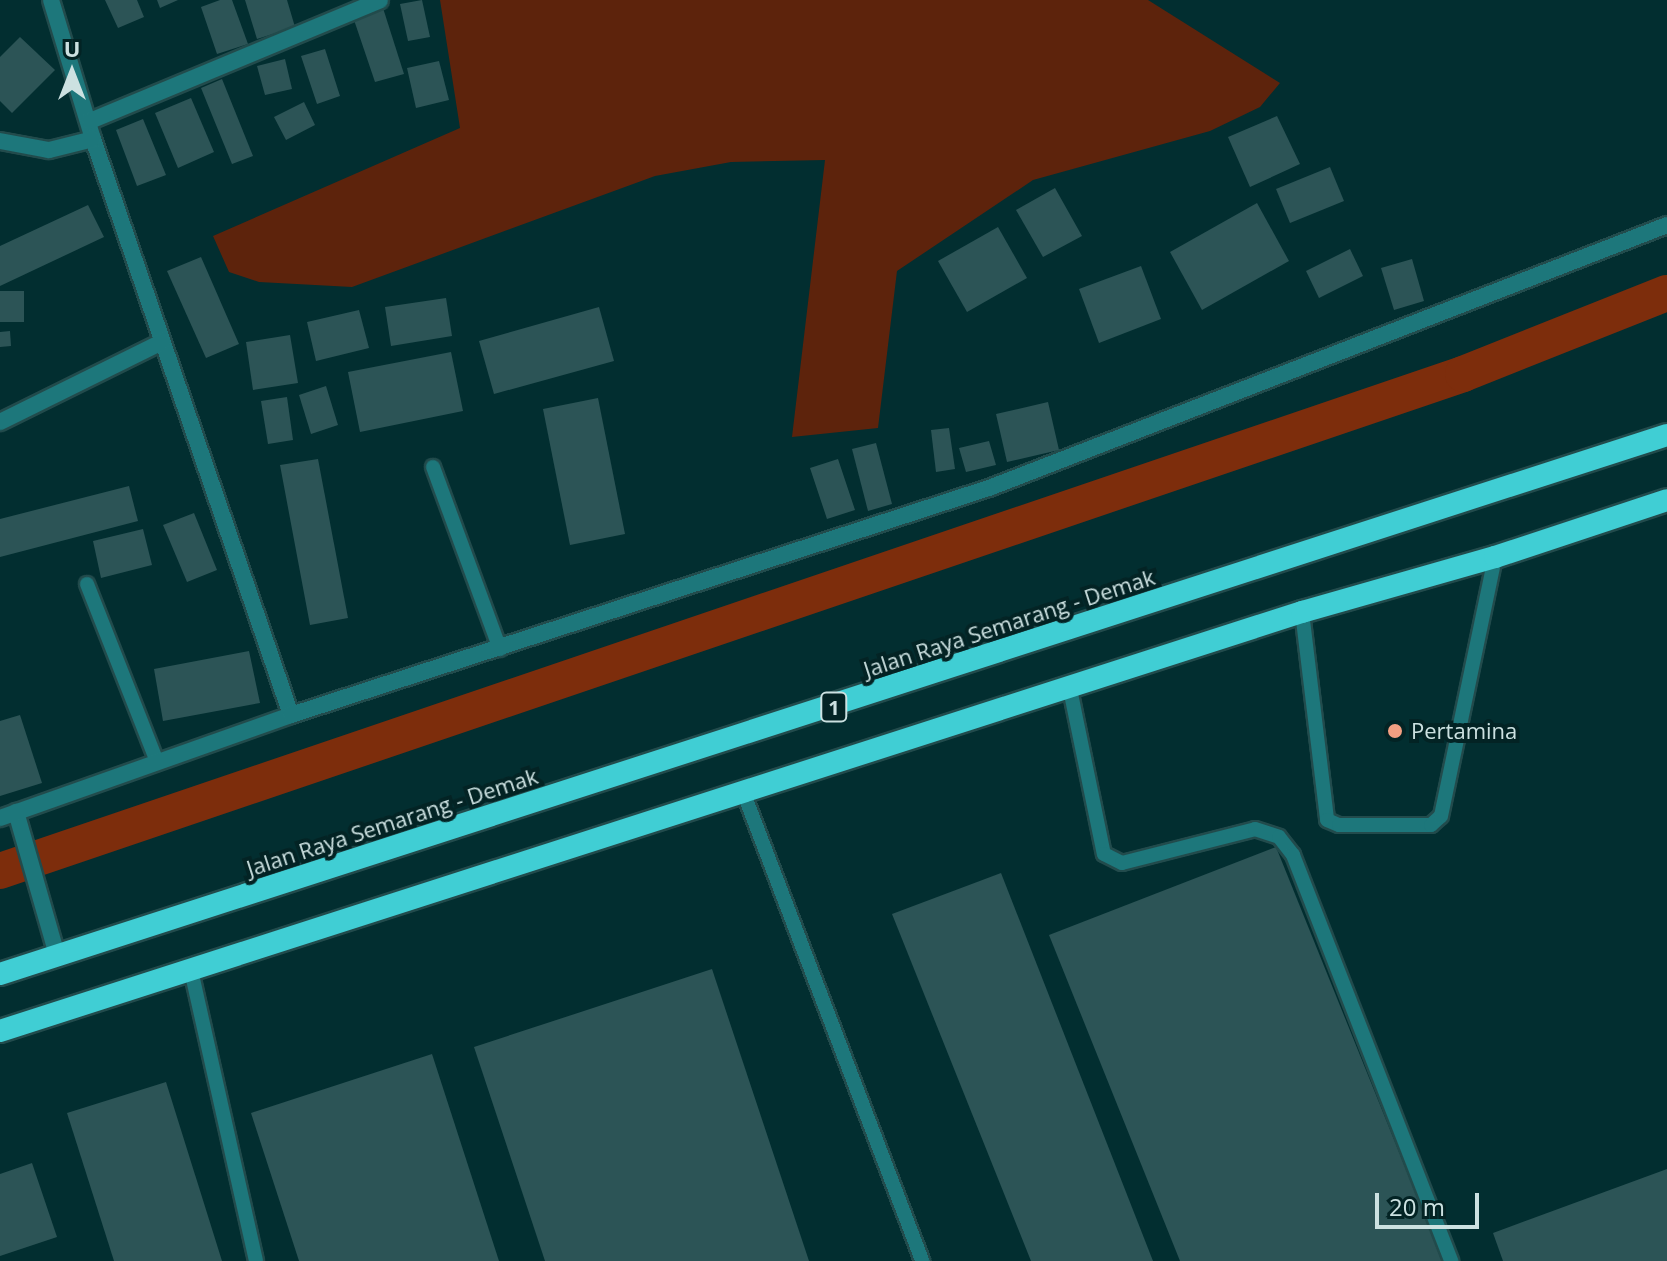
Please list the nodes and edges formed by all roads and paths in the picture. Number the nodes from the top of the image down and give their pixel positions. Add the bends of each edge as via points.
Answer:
1 (51, 0) edge
2 (380, 0) edge
3 (90, 121) junction
4 (93, 139) junction
5 (0, 141) edge
6 (1667, 225) edge
7 (162, 342) junction
8 (0, 422) edge
9 (1667, 435) edge
10 (433, 467) dead end
11 (1667, 500) edge
12 (1495, 557) junction
13 (87, 584) dead end
14 (1302, 612) junction
15 (500, 649) junction
16 (1070, 689) junction
17 (291, 715) junction
18 (157, 762) junction
19 (744, 794) junction
20 (8, 815) edge
21 (57, 955) junction
22 (191, 970) junction
23 (0, 974) edge
24 (0, 1031) edge
25 (256, 1261) edge
26 (922, 1261) edge
27 (1451, 1261) edge

1 - 3 street
2 - 3 street
3 - 4 street
4 - 5 street via 49,150
4 - 7 street
6 - 15 street via 989,488
7 - 8 street
7 - 17 street
9 - 21 highway, Jalan Raya Semarang - Demak / 1
10 - 15 lane
11 - 12 highway
12 - 14 highway
12 - 14 lane via 1441,816 1431,825 1339,825 1327,820
13 - 18 lane
14 - 16 highway
15 - 17 street
16 - 19 highway
16 - 27 lane via 1104,854 1122,863 1255,829 1279,837 1293,855
17 - 18 street
18 - 20 street
19 - 22 highway
19 - 26 lane
20 - 21 street via 23,839
21 - 23 highway, Jalan Raya Semarang - Demak / 1
22 - 24 highway
22 - 25 lane

